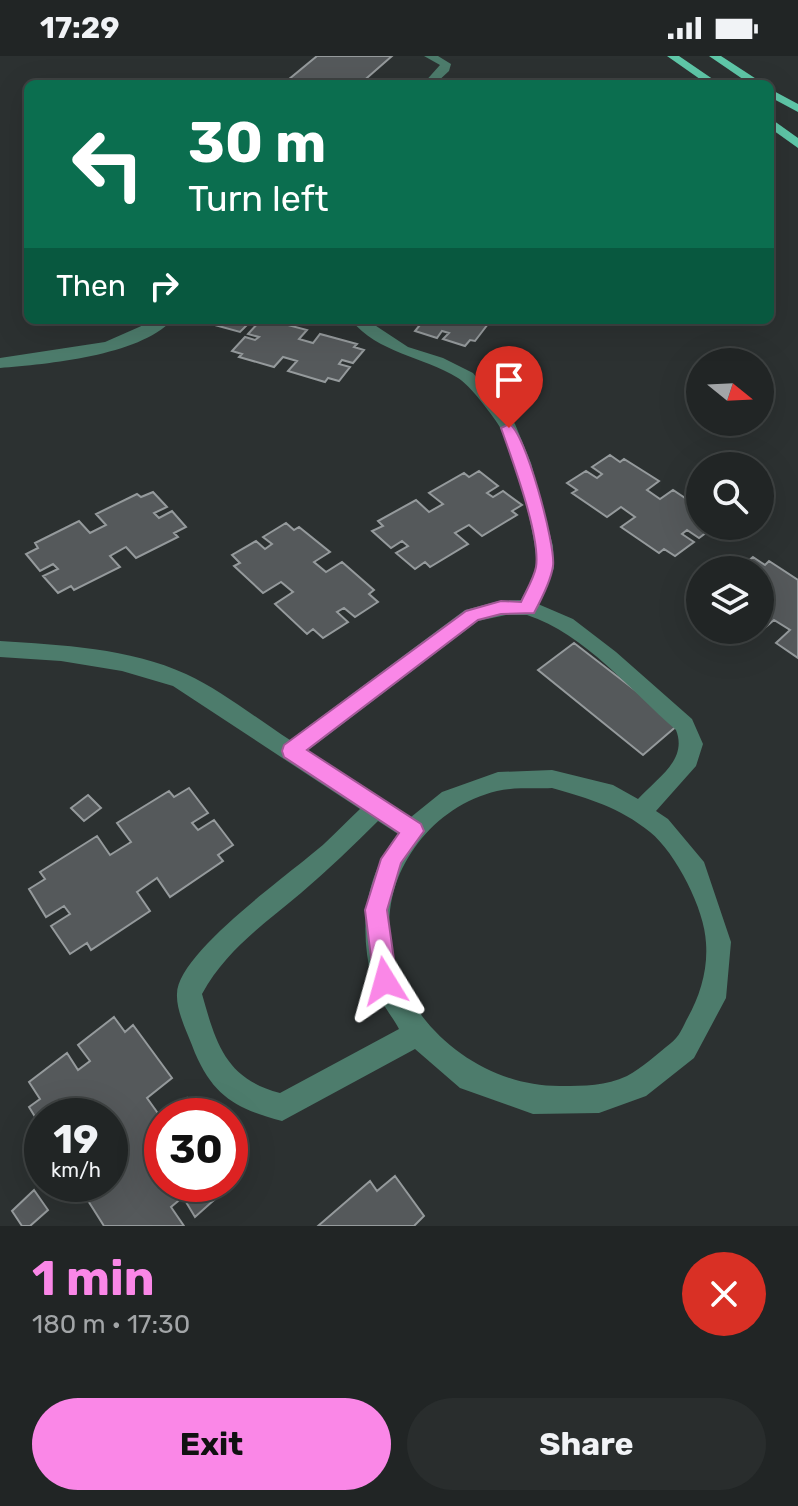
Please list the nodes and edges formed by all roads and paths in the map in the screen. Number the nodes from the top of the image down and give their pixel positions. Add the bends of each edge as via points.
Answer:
1 (429, 56) edge
2 (672, 56) edge
3 (714, 56) edge
4 (433, 80) edge
5 (708, 80) edge
6 (752, 80) edge
7 (774, 94) edge
8 (798, 109) edge
9 (774, 125) edge
10 (798, 144) edge
11 (160, 324) edge
12 (363, 324) edge
13 (0, 363) edge
14 (527, 608) junction
15 (0, 649) edge
16 (291, 751) junction
17 (377, 807) junction
18 (639, 813) junction
19 (413, 831) junction
20 (417, 1034) junction

1 - 4 street via 446,64
2 - 5 main road
3 - 6 main road
7 - 8 main road
9 - 10 main road
11 - 13 street via 109,345
12 - 14 street via 403,350 467,376 509,428 544,546 545,568
14 - 16 street via 501,607 472,615
14 - 18 street via 554,616 580,635 684,725 692,744 688,760
15 - 16 street via 107,660 180,680
16 - 17 street
17 - 19 street
17 - 20 street via 231,936 208,959 189,993 215,1066 243,1095 282,1107
18 - 19 street via 613,795 552,779 498,781 450,799
18 - 20 street via 660,826 696,870 719,942 713,998 685,1049 636,1086 599,1099 533,1100 470,1078
19 - 20 street via 392,859 376,910 385,981

